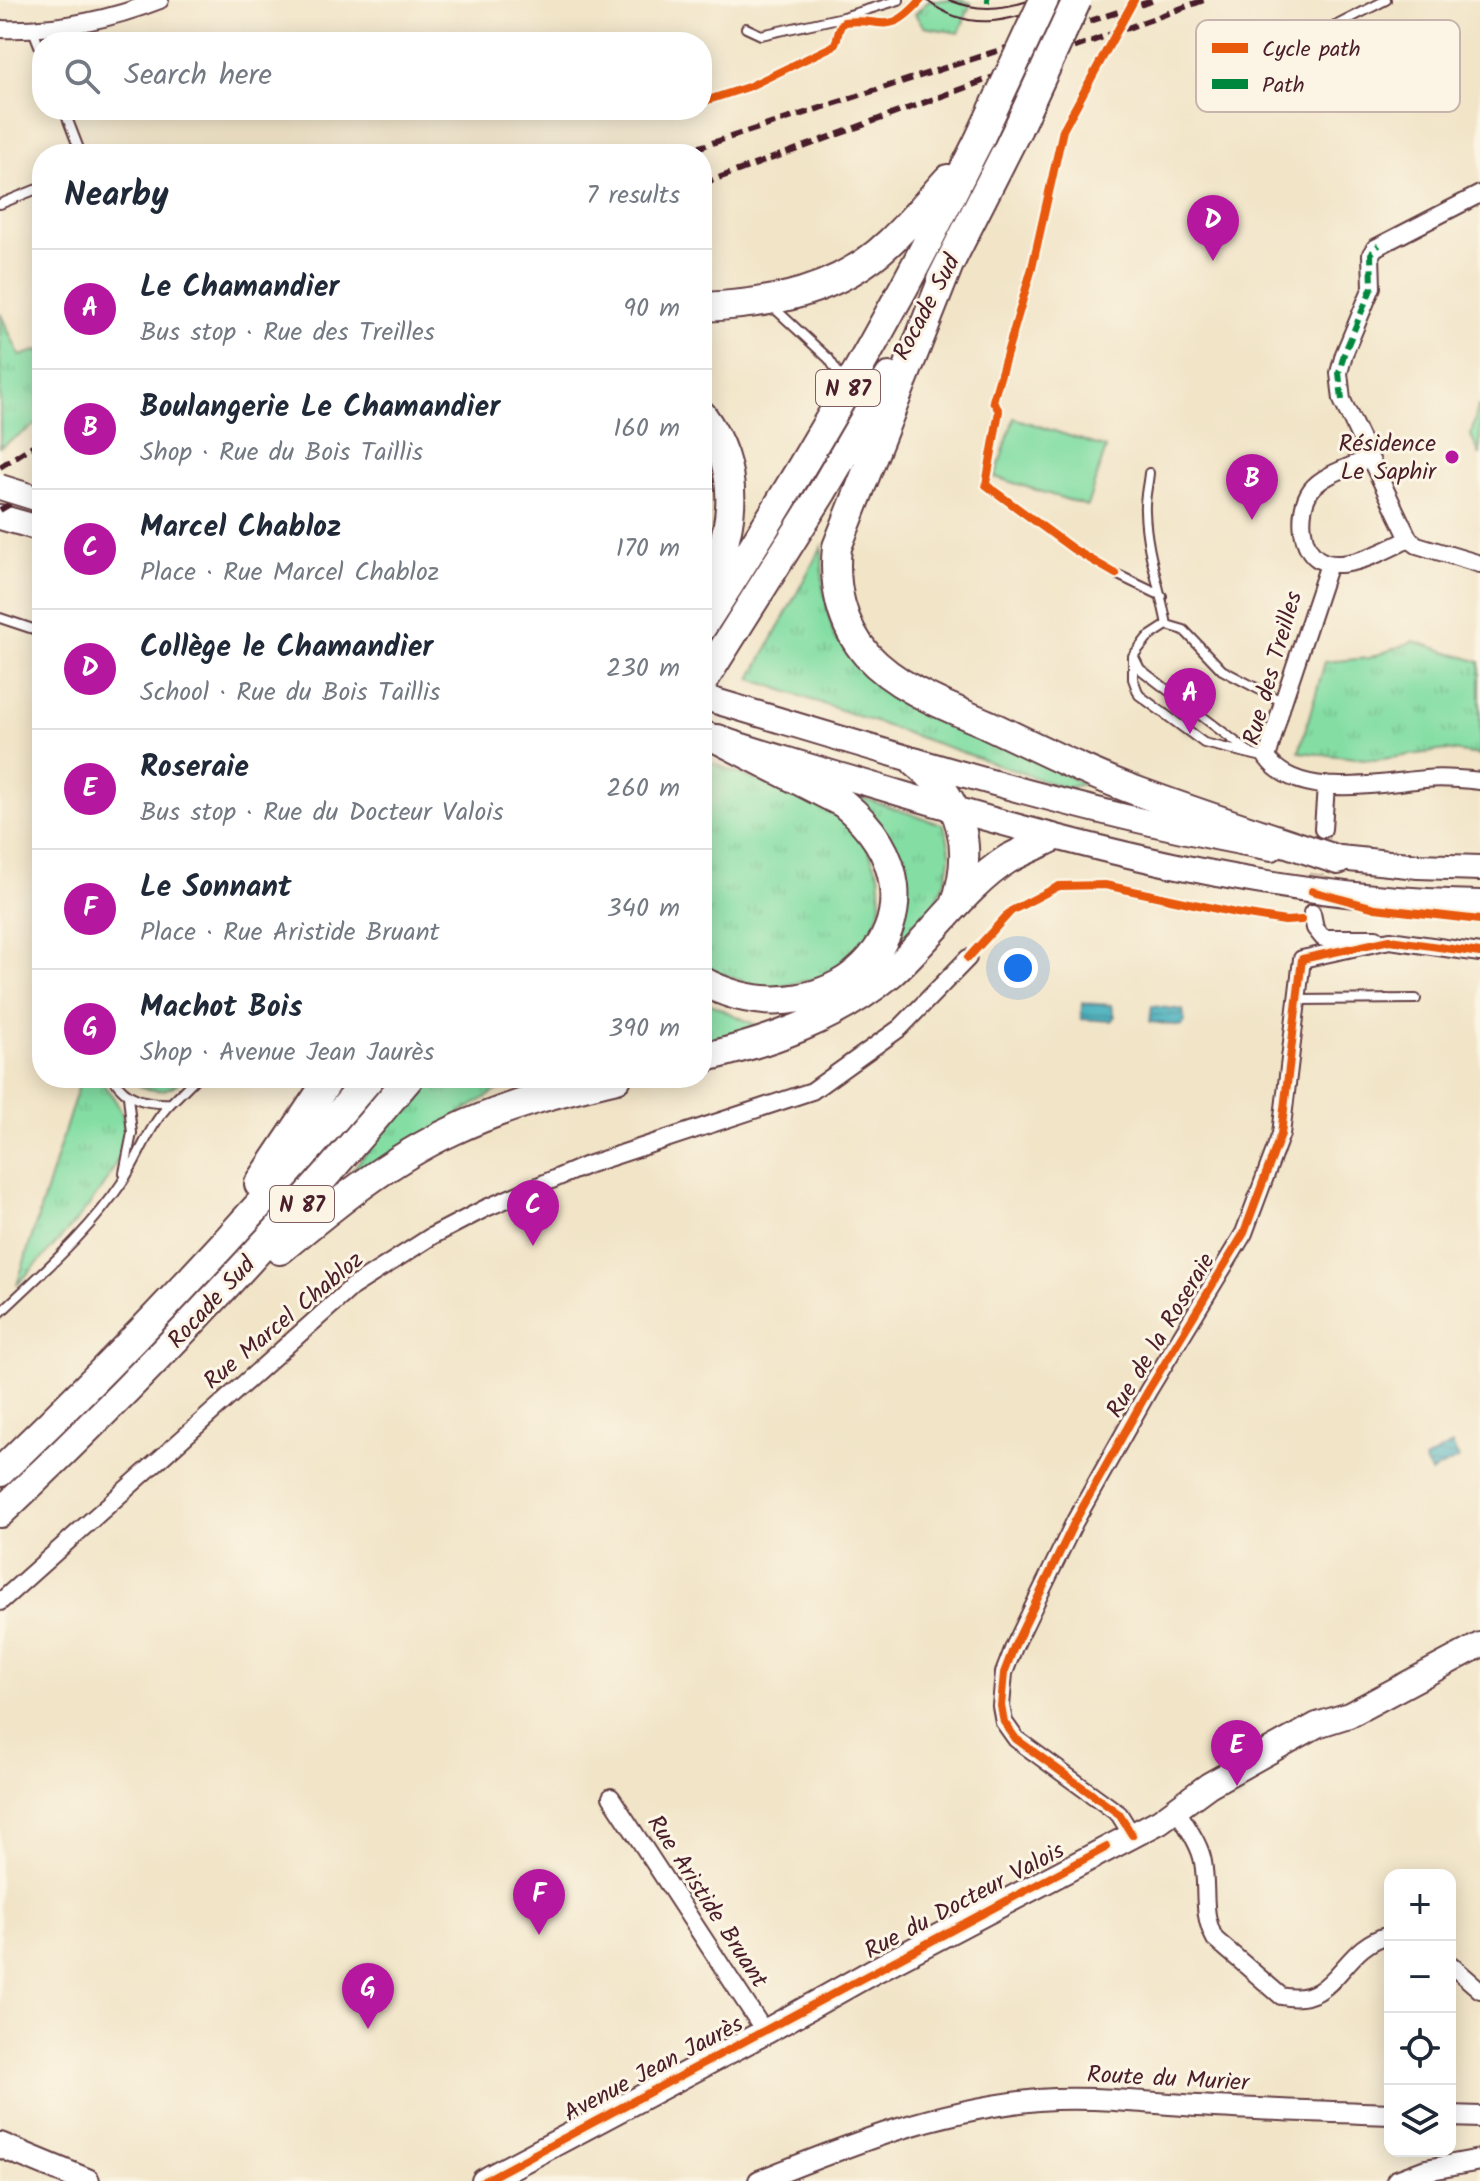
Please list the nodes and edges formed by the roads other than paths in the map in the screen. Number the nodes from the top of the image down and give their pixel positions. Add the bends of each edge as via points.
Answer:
1 (160, 0) edge
2 (899, 0) edge
3 (1044, 0) edge
4 (1077, 0) edge
5 (1386, 0) edge
6 (1347, 20) edge
7 (746, 28) dead end
8 (0, 29) edge
9 (33, 30) joint
10 (68, 120) edge
11 (77, 144) edge
12 (976, 146) junction
13 (32, 191) edge
14 (1480, 194) edge
15 (0, 204) edge
16 (949, 264) junction
17 (767, 302) junction
18 (712, 306) edge
19 (848, 389) junction
20 (712, 430) edge
21 (1370, 458) junction
22 (1149, 473) dead end
23 (0, 487) edge
24 (32, 497) edge
25 (4, 518) edge
26 (32, 526) edge
27 (1409, 539) junction
28 (1329, 564) junction
29 (1480, 564) edge
30 (712, 573) edge
31 (1116, 574) dead end
32 (1162, 596) junction
33 (712, 611) edge
34 (0, 618) edge
35 (1167, 625) junction
36 (32, 629) edge
37 (1133, 656) junction
38 (712, 669) edge
39 (712, 690) edge
40 (1283, 702) junction
41 (712, 737) edge
42 (712, 737) edge
43 (1259, 756) junction
44 (916, 763) junction
45 (1480, 781) edge
46 (1326, 785) junction
47 (956, 810) junction
48 (1323, 829) tunnel mouth
49 (1052, 838) junction
50 (1338, 860) junction
51 (1480, 868) edge
52 (1312, 902) junction
53 (1480, 903) edge
54 (954, 909) junction
55 (1480, 920) edge
56 (1390, 940) junction
57 (1480, 953) edge
58 (968, 958) dead end
59 (712, 986) edge
60 (1416, 999) dead end
61 (1297, 1000) junction
62 (712, 1055) edge
63 (121, 1088) edge
64 (186, 1088) edge
65 (323, 1088) edge
66 (361, 1088) edge
67 (401, 1088) edge
68 (583, 1088) edge
69 (128, 1096) junction
70 (171, 1103) junction
71 (123, 1182) junction
72 (201, 1270) junction
73 (0, 1313) edge
74 (190, 1325) junction
75 (0, 1472) edge
76 (0, 1513) edge
77 (0, 1602) edge
78 (1480, 1645) edge
79 (611, 1797) dead end
80 (1177, 1810) junction
81 (1132, 1835) junction
82 (1384, 1938) edge
83 (1456, 1969) edge
84 (840, 1990) joint
85 (1480, 1990) edge
86 (765, 2032) junction
87 (1384, 2114) edge
88 (1456, 2116) edge
89 (1480, 2117) edge
90 (0, 2145) edge
91 (1480, 2160) edge
92 (87, 2181) edge
93 (484, 2181) edge
94 (759, 2181) edge
95 (1397, 2181) edge

1 - 9 street via 95,21
2 - 7 lane via 844,19 761,35
3 - 12 highway, Rocade Sud / N 87, bridge
4 - 16 highway, Rocade Sud / N 87, bridge
5 - 6 lane
8 - 9 street
10 - 11 lane
12 - 17 highway via 874,256 817,289
12 - 19 highway, Rocade Sud / N 87
13 - 15 lane
14 - 21 street via 1371,254 1372,287 1339,373 1342,400
16 - 38 highway, Rocade Sud / N 87 via 822,492
16 - 50 highway via 837,547 837,594 857,641 888,673 921,694 1087,771
17 - 18 highway
17 - 19 lane via 829,359
19 - 33 highway, Rocade Sud / N 87
20 - 30 highway via 728,467 731,505
21 - 27 street
21 - 28 street via 1310,491 1301,521 1304,539 1313,554
22 - 32 lane via 1144,509 1149,553
23 - 24 main road, bridge
25 - 26 main road
27 - 28 street via 1361,562
27 - 29 street
28 - 40 street, Rue des Treilles
31 - 32 lane
32 - 35 lane
34 - 36 lane
35 - 37 lane
35 - 40 lane via 1184,630 1222,670
37 - 43 lane via 1140,669
37 - 43 lane via 1139,695 1204,743
39 - 44 main road
40 - 43 street, Rue des Treilles
41 - 47 main road
42 - 59 highway via 835,799 858,816 886,856 893,905 886,934 870,961 827,991 761,1001
43 - 46 street, Rue des Treilles via 1277,772
44 - 47 highway
44 - 50 main road via 1117,817
45 - 46 street, Rue des Treilles
46 - 48 street
47 - 49 main road
47 - 54 highway via 966,864
49 - 52 main road
49 - 54 highway via 1008,859
50 - 51 main road
52 - 53 main road
52 - 55 main road
52 - 56 street via 1315,928 1323,938
54 - 62 highway via 890,974 836,1011 790,1033
56 - 57 street, Rue de la Roseraie
56 - 61 street, Rue de la Roseraie via 1302,959
58 - 77 street, Rue Marcel Chabloz via 900,1028 812,1091 587,1165 486,1208 352,1287
60 - 61 lane
61 - 81 street, Rue de la Roseraie via 1281,1134 1244,1233 1075,1521 1004,1673 1004,1722 1016,1739 1119,1814
63 - 69 lane
64 - 70 lane
65 - 72 highway
66 - 72 highway, Rocade Sud / N 87
67 - 74 highway, Rocade Sud / N 87
68 - 74 highway via 481,1118 393,1164
69 - 70 lane
69 - 71 lane via 132,1133
70 - 71 lane via 159,1115
71 - 73 lane via 64,1252
72 - 75 highway, Rocade Sud / N 87
74 - 76 highway, Rocade Sud / N 87
78 - 80 main road, Rue du Docteur Valois via 1349,1715 1293,1757
79 - 86 street, Rue Aristide Bruant
80 - 81 main road, Rue du Docteur Valois
80 - 82 street via 1202,1857 1208,1927 1281,1996 1309,1997 1323,1990 1362,1947
81 - 84 main road, Rue du Docteur Valois
83 - 85 street
84 - 86 main road, Avenue Jean Jaurès
86 - 93 main road, Avenue Jean Jaurès
87 - 94 street, Route du Murier via 1038,2100 944,2115 886,2131
88 - 89 street
90 - 92 main road
91 - 95 street

